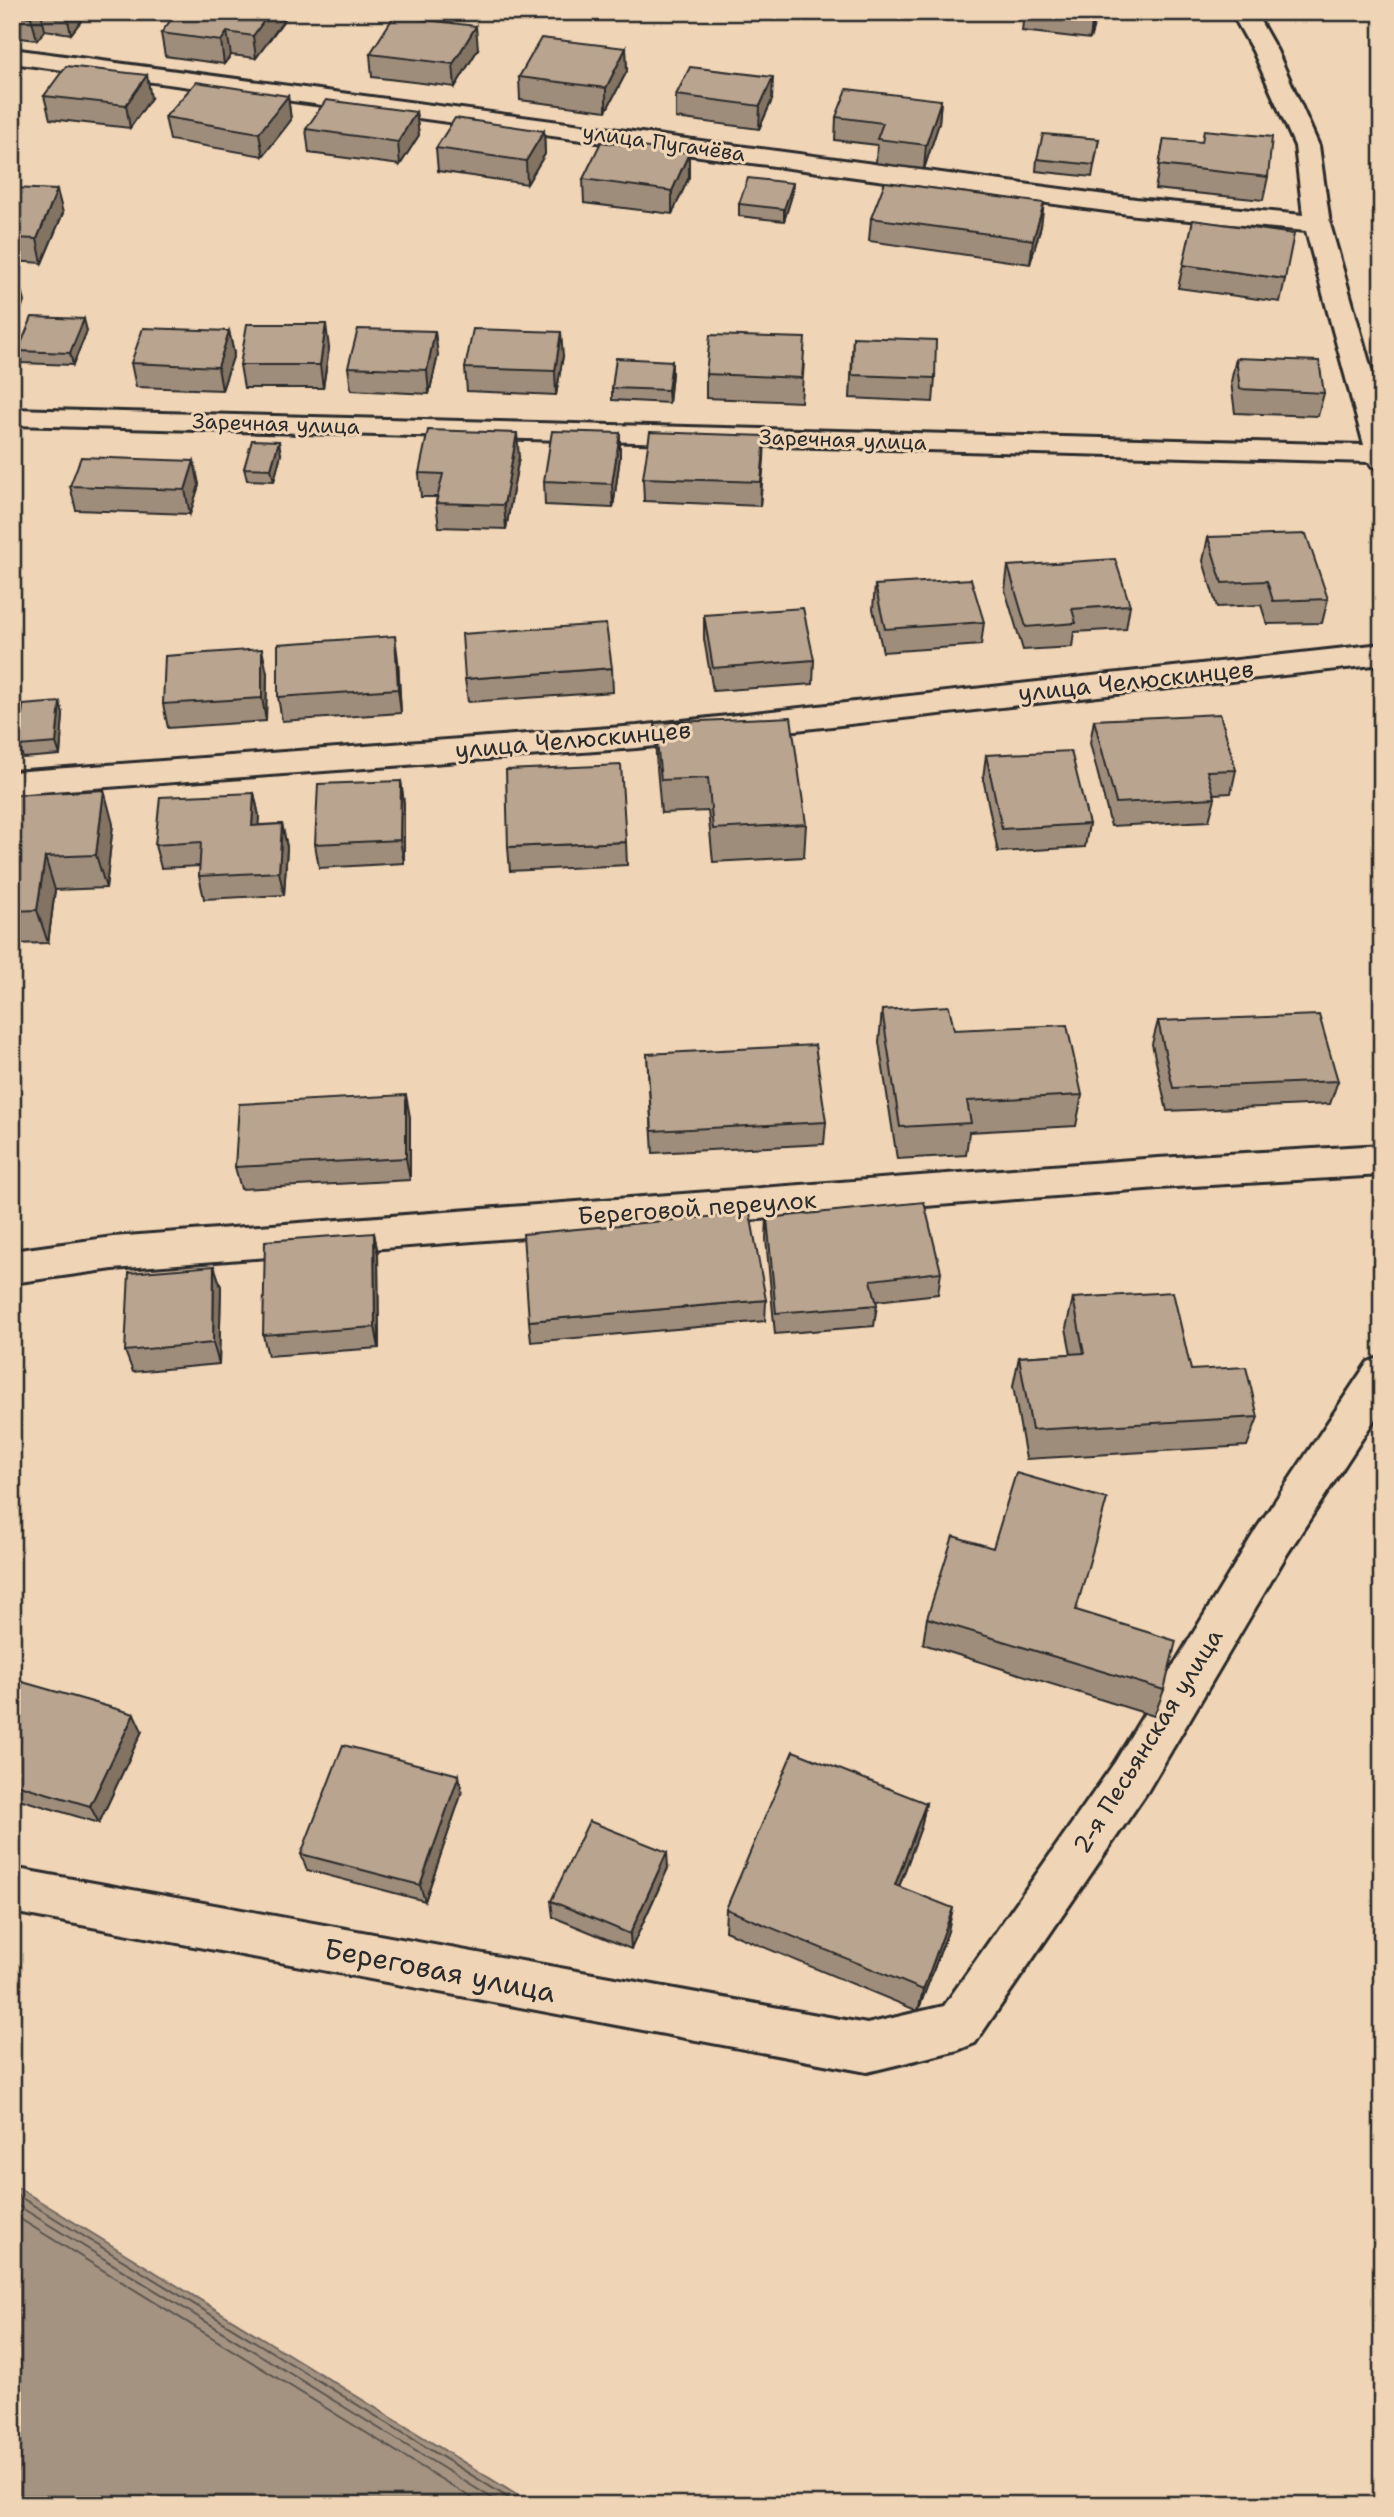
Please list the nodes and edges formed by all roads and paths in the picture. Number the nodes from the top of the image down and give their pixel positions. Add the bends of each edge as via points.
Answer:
1 (1243, 12) edge
2 (14, 62) edge
3 (1317, 224) junction
4 (12, 417) edge
5 (1381, 457) edge
6 (1382, 654) edge
7 (12, 783) edge
8 (1382, 1160) edge
9 (12, 1267) edge
10 (1382, 1374) edge
11 (12, 1890) edge
12 (867, 2048) joint

1 - 3 street via 1307,146
2 - 3 street, улица Пугачёва via 1136,207
3 - 5 street
4 - 5 street, Заречная улица
6 - 7 street, улица Челюскинцев via 637,737
8 - 9 street, Береговой переулок via 1158,1172 127,1252
10 - 12 street, 2-я Песьянская улица via 1272,1541 1131,1777 957,2026
11 - 12 street, Береговая улица

